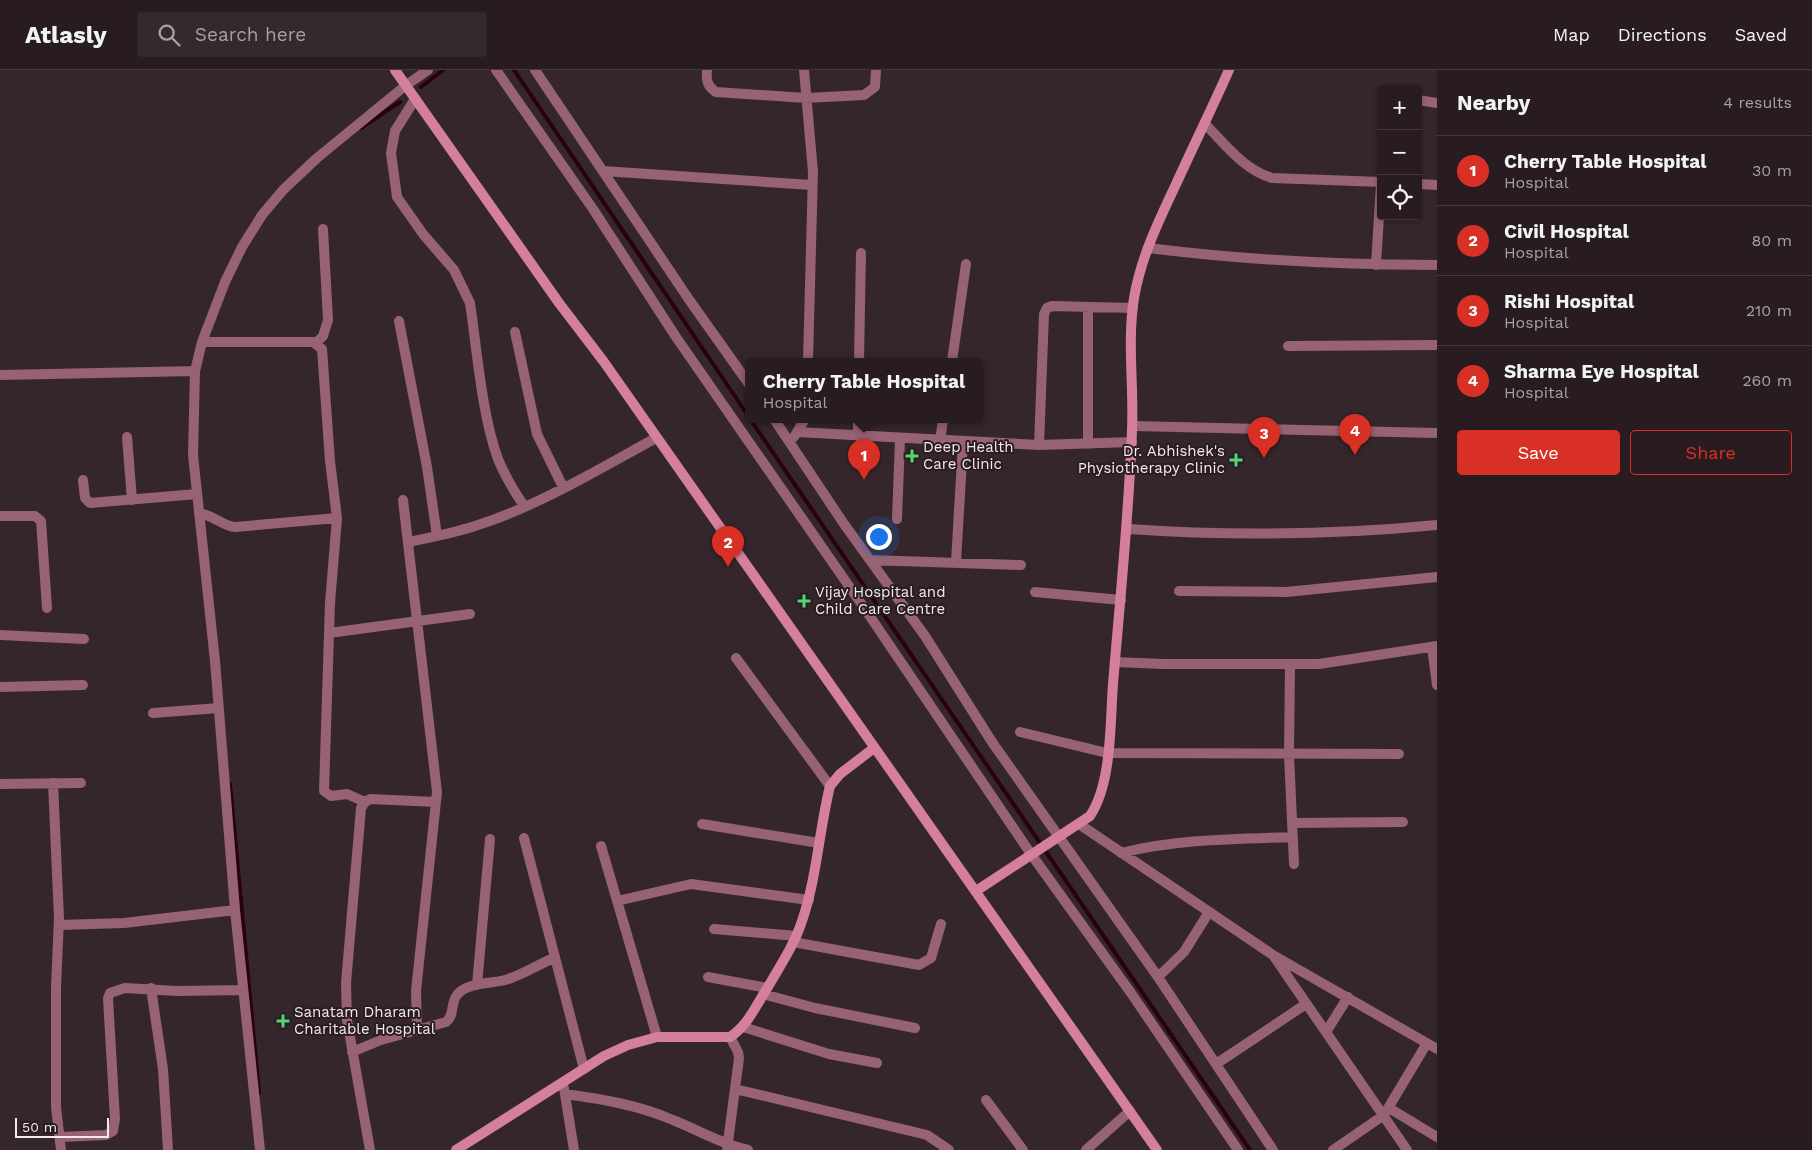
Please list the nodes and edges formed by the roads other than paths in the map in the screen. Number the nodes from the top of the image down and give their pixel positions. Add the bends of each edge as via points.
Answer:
1 (395, 70) edge
2 (428, 70) edge
3 (496, 70) edge
4 (535, 70) edge
5 (707, 70) edge
6 (804, 70) edge
7 (876, 70) edge
8 (1229, 70) edge
9 (405, 86) junction
10 (806, 98) junction
11 (415, 99) junction
12 (1422, 101) edge
13 (1437, 103) edge
14 (1204, 124) junction
15 (603, 171) junction
16 (1377, 182) edge
17 (1422, 184) edge
18 (812, 186) junction
19 (1437, 186) edge
20 (1379, 220) edge
21 (323, 229) dead end
22 (1148, 248) junction
23 (861, 253) dead end
24 (966, 264) dead end
25 (1376, 265) junction
26 (1437, 265) edge
27 (1088, 307) junction
28 (1133, 308) junction
29 (399, 321) dead end
30 (515, 332) dead end
31 (202, 342) junction
32 (316, 343) junction
33 (1437, 345) edge
34 (1288, 346) dead end
35 (808, 358) edge
36 (859, 358) edge
37 (952, 358) edge
38 (194, 371) junction
39 (0, 375) edge
40 (745, 378) edge
41 (777, 423) edge
42 (803, 423) edge
43 (858, 423) edge
44 (942, 423) edge
45 (1133, 426) junction
46 (797, 432) junction
47 (1437, 432) edge
48 (858, 436) junction
49 (128, 437) dead end
50 (656, 438) junction
51 (900, 439) junction
52 (940, 441) junction
53 (790, 442) junction
54 (963, 442) junction
55 (1132, 442) junction
56 (1088, 444) junction
57 (1039, 445) junction
58 (83, 480) dead end
59 (563, 487) junction
60 (197, 494) junction
61 (132, 500) junction
62 (403, 500) dead end
63 (524, 506) junction
64 (199, 513) junction
65 (0, 516) edge
66 (337, 518) junction
67 (897, 519) dead end
68 (1437, 525) edge
69 (1128, 529) junction
70 (437, 536) junction
71 (408, 542) junction
72 (870, 560) junction
73 (956, 562) junction
74 (1021, 565) dead end
75 (1437, 577) edge
76 (1179, 591) dead end
77 (1035, 592) dead end
78 (1121, 600) junction
79 (47, 608) dead end
80 (470, 614) dead end
81 (417, 623) junction
82 (329, 633) junction
83 (0, 635) edge
84 (84, 639) dead end
85 (1434, 647) edge
86 (736, 658) dead end
87 (1115, 662) junction
88 (1290, 664) junction
89 (83, 685) dead end
90 (1437, 685) edge
91 (0, 687) edge
92 (219, 708) junction
93 (153, 712) dead end
94 (1020, 732) dead end
95 (874, 748) junction
96 (1107, 753) junction
97 (1399, 754) dead end
98 (1290, 755) junction
99 (53, 783) junction
100 (81, 783) dead end
101 (0, 784) edge
102 (830, 786) junction
103 (365, 802) junction
104 (436, 802) junction
105 (1292, 822) junction
106 (1403, 822) dead end
107 (702, 824) dead end
108 (1078, 824) junction
109 (1059, 835) junction
110 (1293, 837) junction
111 (490, 838) dead end
112 (524, 838) dead end
113 (820, 843) junction
114 (601, 846) dead end
115 (1034, 852) junction
116 (1121, 853) junction
117 (1294, 864) dead end
118 (976, 891) junction
119 (809, 900) junction
120 (617, 901) junction
121 (235, 910) junction
122 (1209, 912) junction
123 (941, 924) dead end
124 (58, 925) junction
125 (714, 929) dead end
126 (794, 939) junction
127 (1274, 955) junction
128 (554, 958) junction
129 (708, 977) dead end
130 (1158, 977) junction
131 (478, 985) junction
132 (151, 988) junction
133 (243, 990) junction
134 (765, 991) junction
135 (1348, 997) junction
136 (1306, 1004) junction
137 (743, 1027) junction
138 (915, 1028) dead end
139 (417, 1029) junction
140 (1326, 1032) junction
141 (657, 1037) junction
142 (730, 1037) junction
143 (1427, 1043) junction
144 (1437, 1048) edge
145 (352, 1052) junction
146 (877, 1063) dead end
147 (1216, 1064) junction
148 (584, 1069) junction
149 (563, 1082) junction
150 (735, 1089) junction
151 (565, 1094) junction
152 (986, 1100) dead end
153 (1130, 1111) junction
154 (1387, 1112) junction
155 (1437, 1136) edge
156 (60, 1137) junction
157 (728, 1148) edge
158 (61, 1150) edge
159 (168, 1150) edge
160 (260, 1150) edge
161 (370, 1150) edge
162 (456, 1150) edge
163 (574, 1150) edge
164 (748, 1150) edge
165 (949, 1150) edge
166 (1023, 1150) edge
167 (1086, 1150) edge
168 (1157, 1150) edge
169 (1238, 1150) edge
170 (1274, 1150) edge
171 (1333, 1150) edge
172 (1407, 1150) edge

1 - 9 street
2 - 9 street
3 - 115 street via 593,209 676,337
4 - 15 street
5 - 10 street via 706,81 716,92
6 - 10 street
7 - 10 street via 874,88 864,95
8 - 14 street
9 - 11 street
9 - 31 street via 310,165 262,215 233,264
10 - 18 street
11 - 50 street
11 - 63 street via 394,131 391,153 397,197 454,270 470,303 487,414 498,458
12 - 13 street
14 - 16 street via 1261,175
14 - 22 street
15 - 18 street
15 - 40 street
17 - 19 street
18 - 35 street
20 - 25 street
21 - 32 street via 328,320 323,336
22 - 25 street via 1228,258
22 - 28 street
23 - 36 street
24 - 37 street
25 - 26 street
27 - 28 street
27 - 56 street
27 - 57 street via 1052,306 1044,314
28 - 45 street
29 - 70 street
30 - 59 street via 537,434
31 - 32 street
31 - 38 street
32 - 66 street via 322,349
33 - 34 street
38 - 39 street
38 - 60 street via 193,455
41 - 53 street
42 - 46 street
43 - 48 street
44 - 52 street
45 - 47 street
45 - 55 street
46 - 48 street
46 - 53 street
48 - 51 street
49 - 61 street
50 - 59 street
50 - 95 street
51 - 52 street
51 - 67 street
52 - 54 street
53 - 72 street
54 - 57 street
54 - 73 street
55 - 56 street
55 - 69 street
56 - 57 street
58 - 61 street via 85,498 90,503
59 - 63 street
60 - 61 street
60 - 64 street
62 - 71 street
63 - 70 street via 480,525
64 - 66 street via 235,527
64 - 92 street
65 - 79 street via 34,516 41,521
66 - 82 street
68 - 69 street via 1314,533 1188,533
69 - 78 street
70 - 71 street
71 - 81 street
72 - 73 street
72 - 109 street via 925,636 992,742
73 - 74 street
75 - 76 street via 1286,592
77 - 78 street
78 - 87 street
80 - 81 street
81 - 82 street
81 - 104 street via 436,777
82 - 103 street via 324,791 331,796 347,794
83 - 84 street
85 - 88 street via 1319,664
85 - 90 street
86 - 102 street
87 - 88 street
87 - 96 street
88 - 98 street
89 - 91 street
92 - 93 street
92 - 121 street
94 - 96 street
95 - 102 street via 840,774
95 - 118 street
96 - 98 street
96 - 108 street via 1098,804 1090,816
97 - 98 street
98 - 105 street
99 - 100 street
99 - 101 street
99 - 124 street
102 - 113 street
103 - 104 street via 370,799
103 - 145 street via 361,808 346,983
104 - 139 street via 416,991
105 - 106 street
105 - 110 street
107 - 113 street
108 - 109 street
108 - 116 street
109 - 115 street
109 - 130 street
110 - 116 street via 1204,840
110 - 117 street
111 - 131 street
112 - 128 street
113 - 119 street
114 - 120 street
115 - 118 street
115 - 169 street
116 - 122 street
118 - 153 street
119 - 120 street via 690,884
119 - 126 street
120 - 141 street
121 - 124 street via 124,923
121 - 133 street
122 - 127 street
122 - 130 street via 1184,952
123 - 126 street via 931,958 920,965
124 - 156 street via 56,1106
125 - 126 street
126 - 134 street
127 - 135 street
127 - 136 street
128 - 131 street via 507,980
128 - 148 street
129 - 134 street
130 - 147 street
131 - 139 street via 457,995 451,1018 446,1022
132 - 133 street
132 - 156 street via 116,989 108,998 113,1131 106,1136
132 - 159 street via 163,1069
133 - 160 street
134 - 137 street
134 - 138 street via 815,1008
135 - 140 street
135 - 143 street
136 - 140 street
136 - 147 street
137 - 142 street
137 - 146 street via 829,1054
139 - 145 street
140 - 154 street
141 - 142 street
141 - 148 street via 628,1045
142 - 150 street via 738,1052
143 - 144 street
143 - 154 street
145 - 161 street
147 - 170 street
148 - 149 street
149 - 151 street
149 - 162 street
150 - 157 street
150 - 165 street via 927,1135
151 - 157 street via 608,1099 641,1108 672,1119
151 - 163 street
152 - 166 street
153 - 167 street
153 - 168 street
154 - 155 street
154 - 171 street
154 - 172 street
156 - 158 street
157 - 164 street

